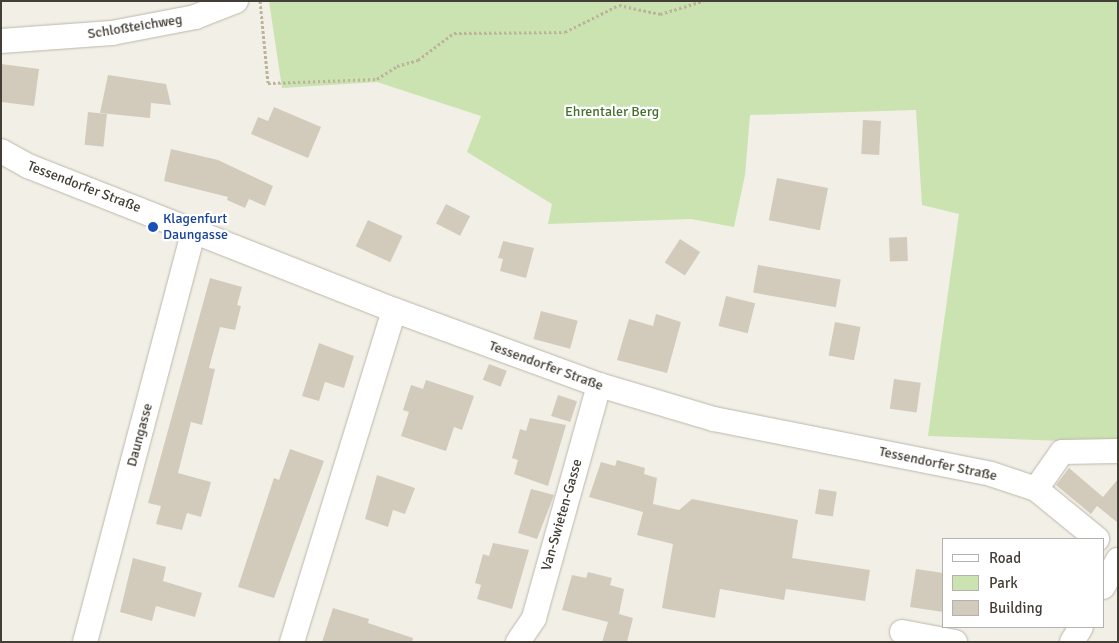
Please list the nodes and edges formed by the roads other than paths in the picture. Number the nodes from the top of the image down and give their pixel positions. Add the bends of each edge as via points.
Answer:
1 (236, 1) edge
2 (1, 41) edge
3 (1, 151) edge
4 (194, 228) junction
5 (394, 310) junction
6 (599, 385) junction
7 (1118, 451) edge
8 (1036, 489) junction
9 (1096, 538) edge
10 (1104, 546) edge
11 (1118, 559) edge
12 (1104, 585) edge
13 (1080, 628) edge
14 (902, 632) dead end
15 (85, 642) edge
16 (292, 642) edge
17 (518, 642) edge
18 (955, 642) edge
19 (1072, 642) edge

1 - 2 street, Schloßteichweg via 195,17 112,33
3 - 4 street, Tessendorfer Straße via 28,166
4 - 5 street, Tessendorfer Straße
4 - 15 street, Daungasse
5 - 6 street, Tessendorfer Straße
5 - 16 street
6 - 8 street, Tessendorfer Straße via 714,419 991,474
6 - 17 street, Van-Swieten-Gasse via 534,618
7 - 8 street via 1062,452
8 - 9 street, Tessendorfer Straße
10 - 11 street
11 - 12 street
13 - 19 street
14 - 18 street

